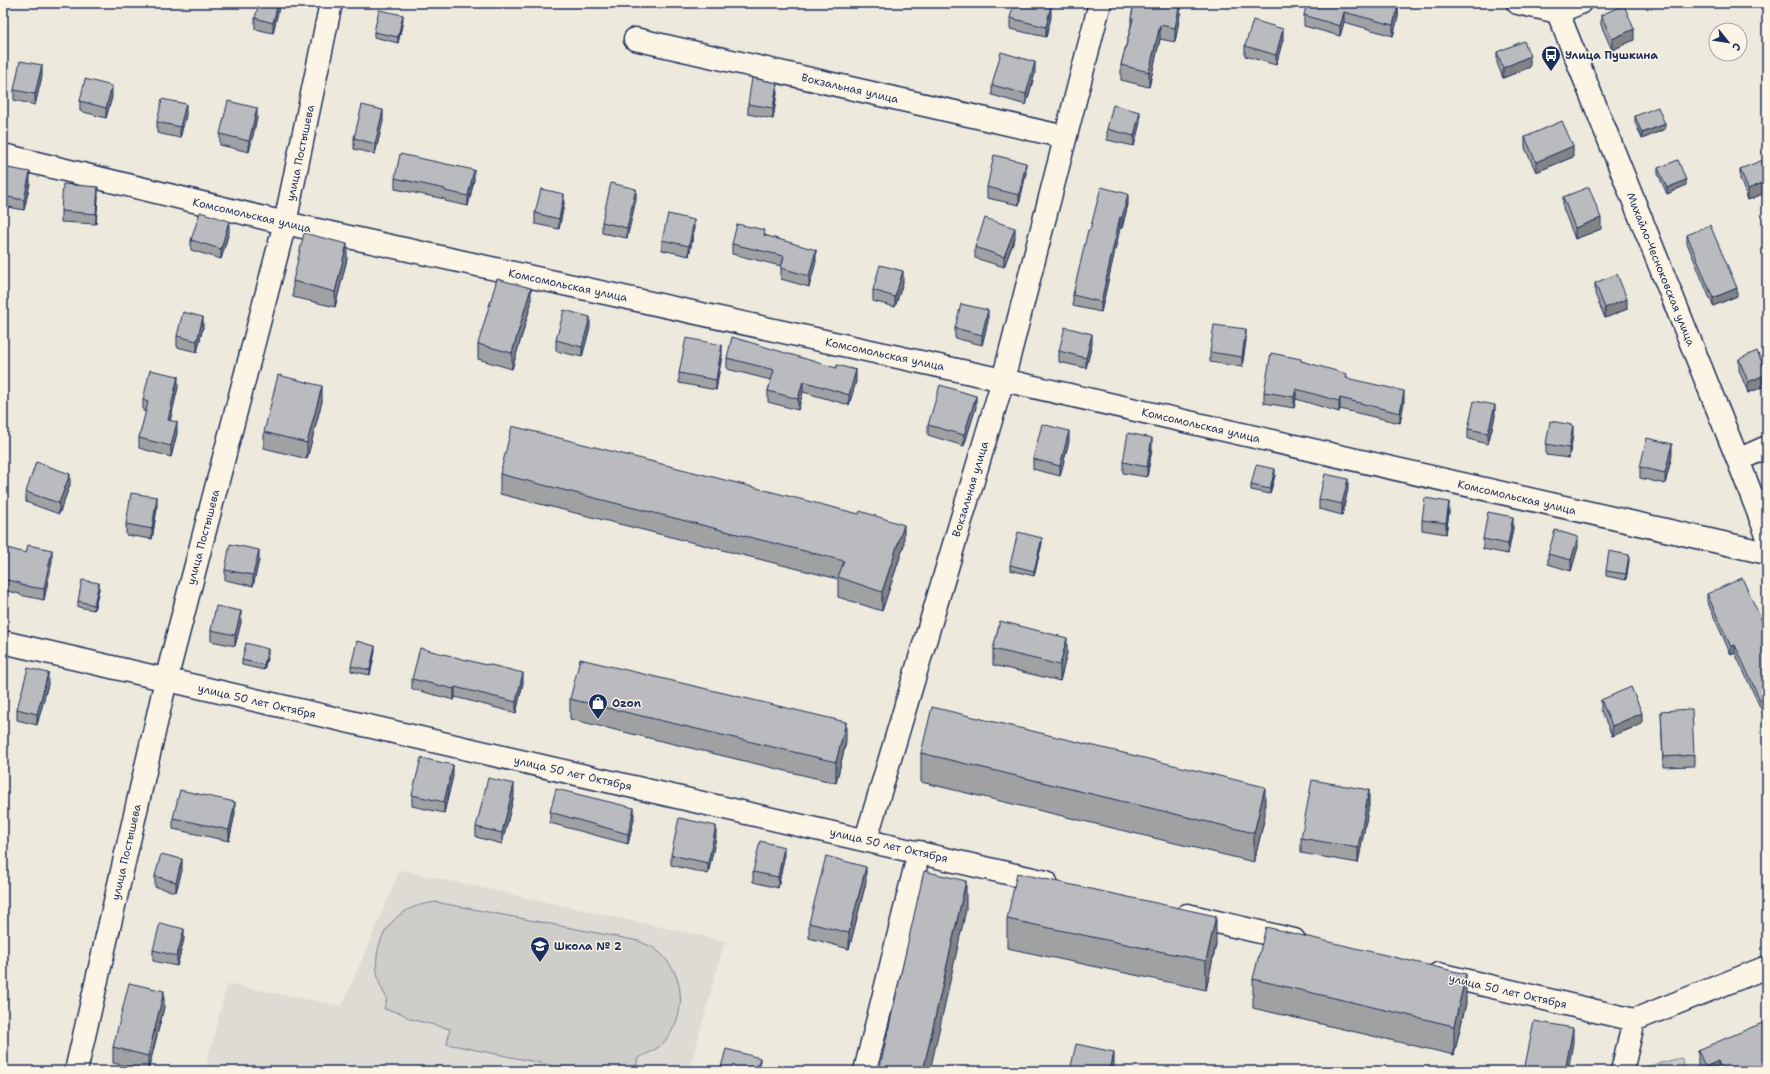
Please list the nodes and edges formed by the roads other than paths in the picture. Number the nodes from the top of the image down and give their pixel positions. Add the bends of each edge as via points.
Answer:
1 (331, 3) edge
2 (1100, 3) edge
3 (1518, 3) edge
4 (1580, 3) edge
5 (1556, 8) edge
6 (635, 38) dead end
7 (1064, 137) junction
8 (3, 155) edge
9 (285, 223) junction
10 (1002, 380) junction
11 (1767, 447) edge
12 (1738, 460) junction
13 (1767, 535) edge
14 (1767, 553) edge
15 (3, 642) edge
16 (166, 680) junction
17 (866, 840) junction
18 (919, 852) junction
19 (1066, 887) edge
20 (1168, 911) edge
21 (1315, 946) edge
22 (1767, 967) edge
23 (1416, 969) edge
24 (1634, 1020) junction
25 (76, 1071) edge
26 (865, 1071) edge
27 (1622, 1071) edge

1 - 9 street, улица Постышева
2 - 7 street, Вокзальная улица
3 - 5 street
4 - 5 street
5 - 12 street, Михайло-Чесноковская улица
6 - 7 street, Вокзальная улица
7 - 10 street, Вокзальная улица
8 - 9 street, Комсомольская улица
9 - 10 street, Комсомольская улица
9 - 16 street, улица Постышева
10 - 14 street, Комсомольская улица
10 - 17 street, Вокзальная улица
11 - 12 street
12 - 13 street, Михайло-Чесноковская улица
15 - 16 street, улица 50 лет Октября
16 - 17 street, улица 50 лет Октября
16 - 25 street, улица Постышева
17 - 18 street, улица 50 лет Октября
18 - 19 street, улица 50 лет Октября
18 - 26 street
20 - 21 street
22 - 24 street
23 - 24 street, улица 50 лет Октября
24 - 27 street

